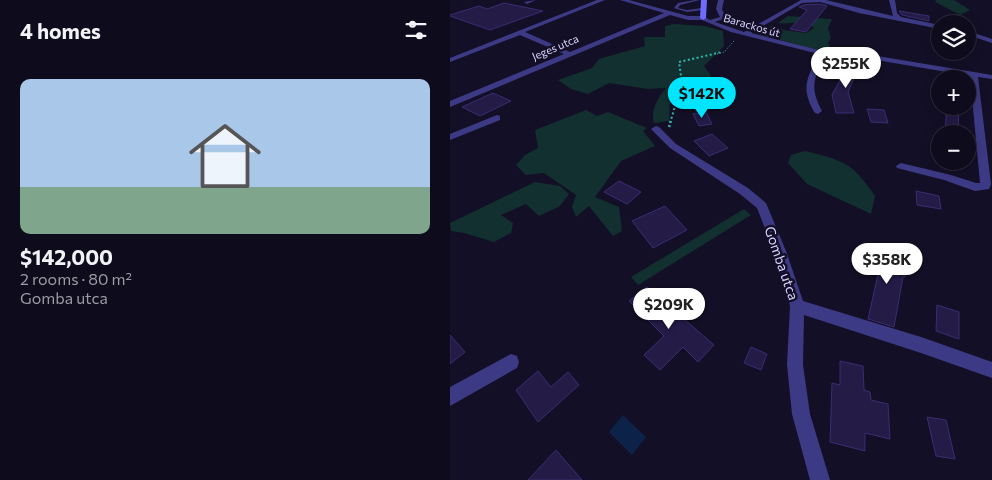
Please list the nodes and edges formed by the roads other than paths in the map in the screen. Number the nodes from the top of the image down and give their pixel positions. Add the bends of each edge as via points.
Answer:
1 (533, 0) edge
2 (602, 0) edge
3 (622, 0) edge
4 (699, 0) edge
5 (704, 0) edge
6 (721, 0) edge
7 (821, 0) edge
8 (892, 0) edge
9 (527, 2) dead end
10 (702, 9) junction
11 (669, 13) junction
12 (703, 18) junction
13 (898, 18) junction
14 (709, 22) junction
15 (931, 25) edge
16 (519, 32) junction
17 (745, 34) junction
18 (976, 36) edge
19 (992, 41) edge
20 (823, 52) junction
21 (569, 54) junction
22 (450, 60) edge
23 (950, 70) edge
24 (976, 74) edge
25 (992, 77) edge
26 (976, 89) edge
27 (450, 104) edge
28 (818, 111) dead end
29 (497, 118) dead end
30 (661, 134) road end
31 (450, 137) edge
32 (901, 166) dead end
33 (797, 306) junction
34 (512, 362) dead end
35 (992, 370) edge
36 (450, 397) edge
37 (820, 480) edge

1 - 9 street
2 - 16 street
3 - 11 street
4 - 10 lane via 679,4 676,8 687,11
5 - 10 street, Barackos út
6 - 14 street via 719,9 723,18
7 - 13 street
7 - 17 street via 801,2
8 - 13 street
10 - 12 street, Barackos út
11 - 12 street
11 - 21 street, Jeges utca
12 - 14 street, Barackos út
13 - 15 street
14 - 17 street, Barackos út
16 - 21 street
16 - 22 street
17 - 20 street, Barackos út
18 - 19 street
20 - 23 street, Barackos út
20 - 28 street via 809,85 809,95
21 - 27 street, Jeges utca
24 - 25 street, Barackos út
26 - 32 street via 985,186 975,187
29 - 31 street
30 - 33 street, Gomba utca via 673,146 762,206
33 - 35 street
33 - 37 street, Gomba utca via 795,365 800,414
34 - 36 street

